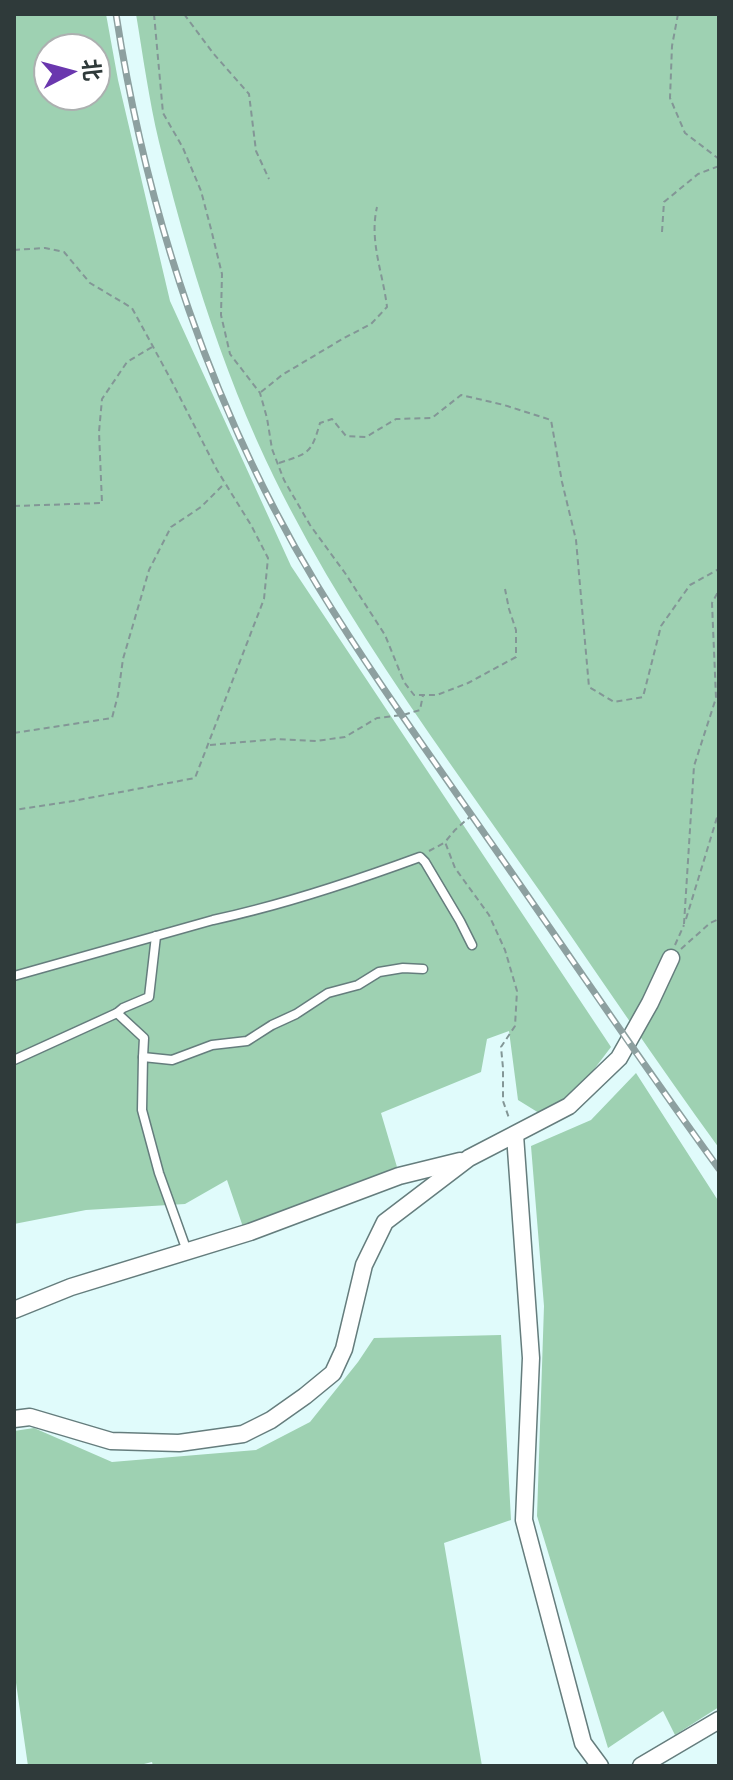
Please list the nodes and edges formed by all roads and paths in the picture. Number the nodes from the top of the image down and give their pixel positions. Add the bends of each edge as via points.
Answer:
1 (154, 14) edge
2 (184, 14) edge
3 (678, 14) edge
4 (719, 159) edge
5 (719, 166) edge
6 (269, 179) dead end
7 (377, 207) dead end
8 (662, 232) dead end
9 (14, 250) edge
10 (153, 346) junction
11 (260, 393) junction
12 (278, 463) junction
13 (225, 483) junction
14 (14, 506) edge
15 (719, 569) edge
16 (505, 589) dead end
17 (719, 590) edge
18 (423, 695) junction
19 (14, 733) edge
20 (208, 745) junction
21 (14, 810) edge
22 (719, 811) edge
23 (472, 815) dead end
24 (445, 842) junction
25 (420, 857) junction
26 (719, 919) edge
27 (684, 924) junction
28 (156, 936) junction
29 (472, 945) dead end
30 (671, 958) junction
31 (423, 969) dead end
32 (14, 976) edge
33 (117, 1013) junction
34 (143, 1057) junction
35 (14, 1060) edge
36 (515, 1135) junction
37 (469, 1158) junction
38 (187, 1251) junction
39 (14, 1310) edge
40 (14, 1419) edge
41 (719, 1720) edge
42 (600, 1766) edge
43 (641, 1766) edge

1 - 11 path via 163,113 201,191 222,274 221,315 230,354
2 - 6 path via 249,94 256,151
3 - 4 path via 670,98 685,133
5 - 8 path via 698,174 664,202
7 - 11 path via 375,241 387,307 371,324
9 - 10 path via 64,252 90,283 132,308
10 - 13 path
10 - 14 path via 127,362 102,399 102,503
11 - 12 path
12 - 15 path via 313,447 320,423 332,419 346,436 366,437 396,419 432,418 461,395 551,420 576,540 589,687 614,702 643,697 661,626 690,585
12 - 18 path via 310,525 385,635 404,682 414,695
13 - 19 path via 171,527 149,570 112,718
13 - 20 path via 268,558 264,599
16 - 18 path via 516,630 516,657 468,683
17 - 27 path via 712,603 716,698 694,766
18 - 20 path via 420,710 377,718 345,737
20 - 21 path via 195,778
22 - 27 path
23 - 24 path
24 - 25 path
24 - 36 path via 455,868 489,915 517,991 515,1026 501,1047 503,1101
25 - 28 lane
25 - 29 lane
26 - 30 path
27 - 30 path
28 - 32 lane
28 - 33 lane via 149,997
30 - 36 street via 619,1058 569,1106
31 - 34 lane via 379,972 358,985 328,993 247,1041 212,1045 172,1060
33 - 34 lane via 144,1038
33 - 35 lane
34 - 38 lane via 142,1110
36 - 37 street
36 - 42 street via 531,1358 524,1520 583,1743
37 - 38 street via 399,1176
37 - 40 street via 385,1222 364,1265 333,1373 271,1420 243,1434 179,1443 111,1441 30,1417
38 - 39 street
41 - 43 street

